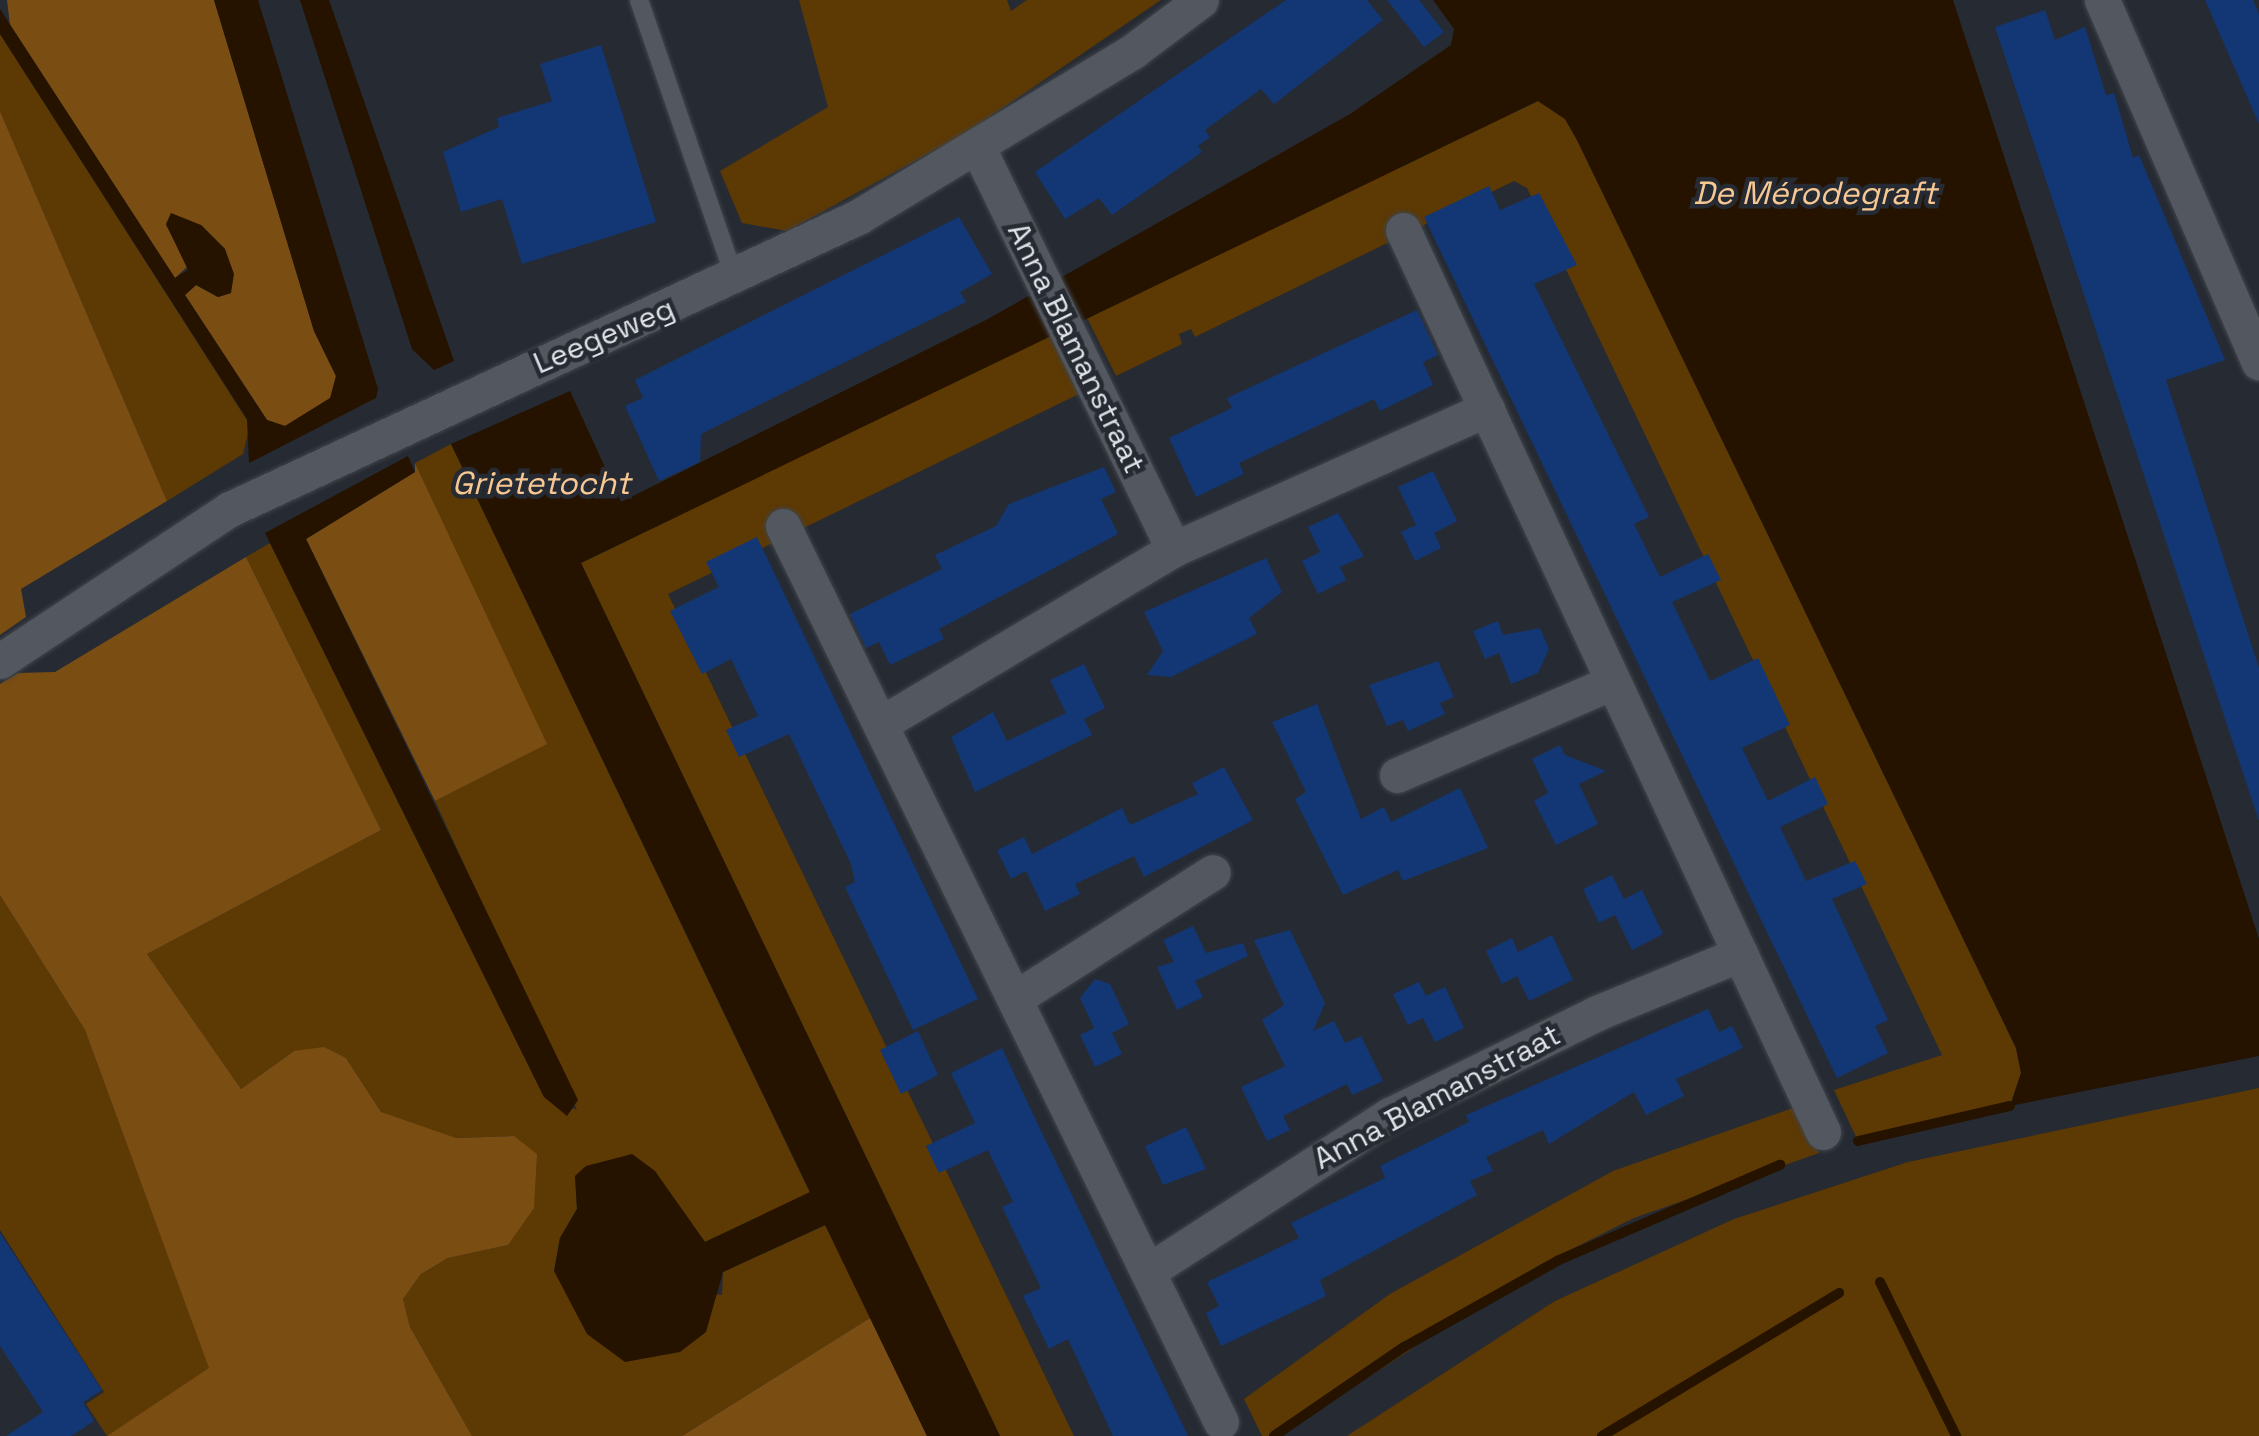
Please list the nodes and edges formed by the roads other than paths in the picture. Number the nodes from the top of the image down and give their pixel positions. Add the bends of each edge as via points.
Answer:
1 (639, 0) edge
2 (1201, 0) edge
3 (2105, 1) edge
4 (978, 148) junction
5 (1403, 230) dead end
6 (735, 279) junction
7 (2245, 291) edge
8 (2259, 363) edge
9 (1487, 409) junction
10 (783, 526) dead end
11 (1174, 549) junction
12 (0, 661) edge
13 (1608, 684) junction
14 (882, 723) junction
15 (1397, 775) dead end
16 (1213, 872) dead end
17 (1740, 954) junction
18 (1017, 996) junction
19 (1823, 1132) dead end
20 (1150, 1270) junction
21 (1221, 1422) dead end

1 - 6 lane
2 - 4 street, Leegeweg
3 - 7 street
4 - 6 street, Leegeweg
4 - 11 street, Anna Blamanstraat
5 - 9 street
6 - 12 street, Leegeweg via 413,418 230,509
7 - 8 street
9 - 11 street
9 - 13 street
10 - 14 street
11 - 14 street
13 - 15 street
13 - 17 street
14 - 18 street
16 - 18 street
17 - 19 street
17 - 20 street, Anna Blamanstraat via 1406,1106
18 - 20 street
20 - 21 street

